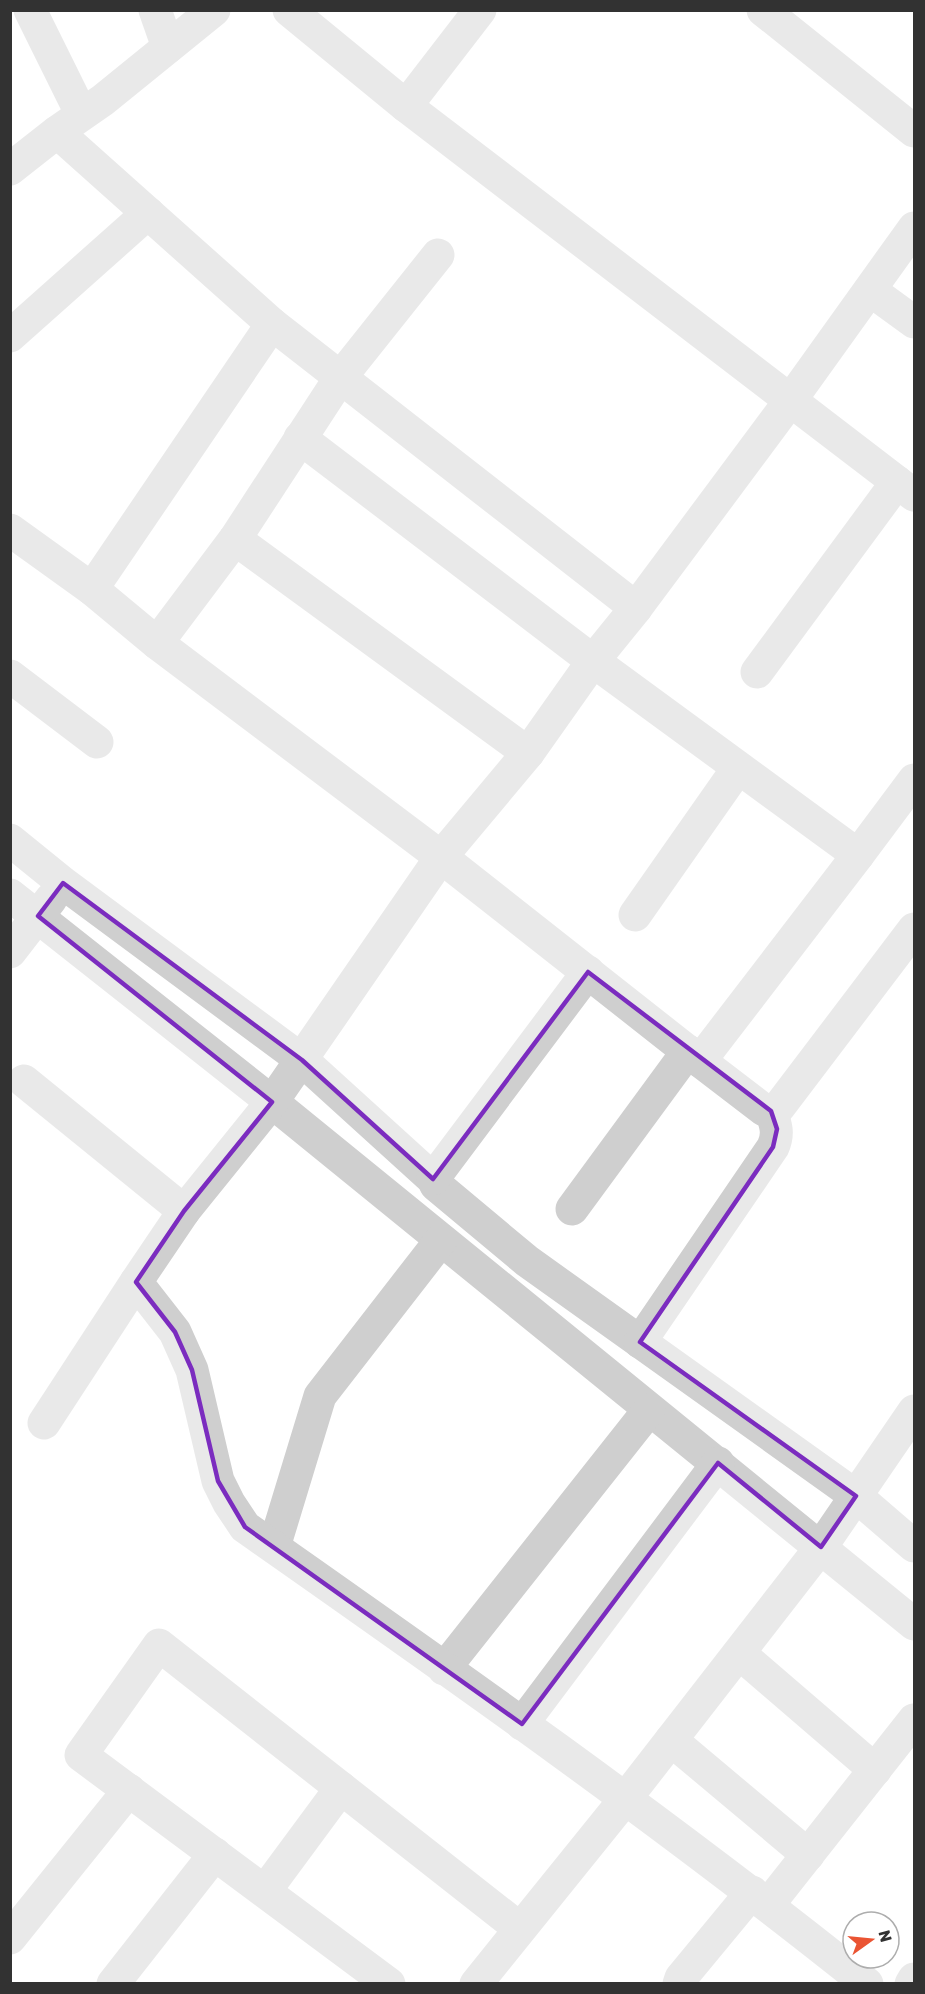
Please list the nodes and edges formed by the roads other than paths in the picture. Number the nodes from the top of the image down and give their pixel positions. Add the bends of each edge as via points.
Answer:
1 (30, 10) edge
2 (156, 10) edge
3 (214, 10) edge
4 (289, 10) edge
5 (480, 10) edge
6 (763, 10) edge
7 (168, 47) junction
8 (76, 103) dead end
9 (406, 106) junction
10 (915, 131) edge
11 (57, 132) junction
12 (10, 169) edge
13 (148, 213) junction
14 (915, 228) edge
15 (438, 255) dead end
16 (870, 290) junction
17 (915, 322) edge
18 (272, 324) junction
19 (10, 336) edge
20 (340, 378) junction
21 (790, 401) junction
22 (300, 438) junction
23 (906, 489) edge
24 (10, 530) edge
25 (235, 539) junction
26 (92, 589) junction
27 (636, 608) junction
28 (157, 643) junction
29 (593, 661) junction
30 (757, 672) dead end
31 (10, 676) edge
32 (97, 742) dead end
33 (528, 753) junction
34 (738, 768) junction
35 (915, 780) edge
36 (10, 840) edge
37 (858, 855) junction
38 (441, 857) junction
39 (63, 883) junction
40 (10, 895) edge
41 (635, 915) dead end
42 (38, 916) junction
43 (915, 929) edge
44 (10, 952) edge
45 (588, 972) junction
46 (694, 1056) junction
47 (302, 1060) junction
48 (24, 1081) dead end
49 (272, 1102) junction
50 (771, 1111) junction
51 (433, 1179) junction
52 (572, 1209) dead end
53 (184, 1211) junction
54 (441, 1240) junction
55 (136, 1282) junction
56 (640, 1342) junction
57 (649, 1410) junction
58 (915, 1411) edge
59 (44, 1424) dead end
60 (718, 1463) junction
61 (856, 1497) junction
62 (915, 1546) edge
63 (274, 1547) junction
64 (821, 1547) junction
65 (915, 1624) edge
66 (739, 1653) junction
67 (444, 1669) junction
68 (915, 1720) edge
69 (522, 1724) junction
70 (671, 1740) junction
71 (875, 1770) junction
72 (341, 1788) junction
73 (129, 1790) junction
74 (626, 1798) junction
75 (215, 1854) junction
76 (808, 1855) junction
77 (265, 1891) junction
78 (760, 1898) junction
79 (519, 1928) junction
80 (10, 1938) edge
81 (915, 1979) edge
82 (113, 1983) edge
83 (389, 1983) edge
84 (476, 1983) edge
85 (680, 1983) edge
86 (867, 1983) edge
87 (911, 1983) edge

1 - 8 street
2 - 7 street
3 - 7 street
4 - 9 street
5 - 9 street
6 - 10 street
7 - 11 street
9 - 21 street
11 - 12 street
11 - 13 street
13 - 18 street
13 - 19 street
14 - 16 street
15 - 20 street
16 - 17 street
16 - 21 street
18 - 20 street
18 - 26 street
20 - 22 street
20 - 27 street
21 - 23 street
21 - 27 street
22 - 25 street
22 - 29 street
23 - 30 street
24 - 26 street
25 - 28 street
25 - 33 street
26 - 28 street
27 - 29 street
28 - 38 street
29 - 33 street
29 - 34 street
31 - 32 street
33 - 38 street
34 - 37 street
34 - 41 street
35 - 37 street
36 - 39 street
37 - 46 street
38 - 45 street
38 - 47 street
39 - 42 street
39 - 47 street
40 - 42 street
42 - 44 street
42 - 49 street
43 - 50 street via 787,1099
45 - 46 street
45 - 51 street
46 - 50 street via 764,1110
46 - 52 street
47 - 49 street
47 - 51 street
48 - 53 street
49 - 53 street
49 - 54 street
50 - 56 street via 777,1129 773,1148
51 - 56 street via 527,1261
53 - 55 street
54 - 57 street
54 - 63 street via 320,1396
55 - 59 street
55 - 63 street via 175,1332 192,1370 218,1481 229,1503 245,1527
56 - 61 street
57 - 60 street
57 - 67 street
58 - 61 street
60 - 64 street
60 - 69 street
61 - 62 street
61 - 64 street
63 - 67 street
64 - 65 street
64 - 66 street
66 - 70 street
66 - 71 street
67 - 69 street
68 - 71 street
69 - 74 street
70 - 74 street
70 - 76 street
71 - 76 street
72 - 73 street via 159,1645 81,1755
72 - 77 street
72 - 79 street
73 - 75 street
73 - 80 street
74 - 78 street
74 - 79 street
75 - 77 street
75 - 82 street
76 - 78 street
77 - 83 street
78 - 85 street
78 - 86 street
79 - 84 street
81 - 87 street

